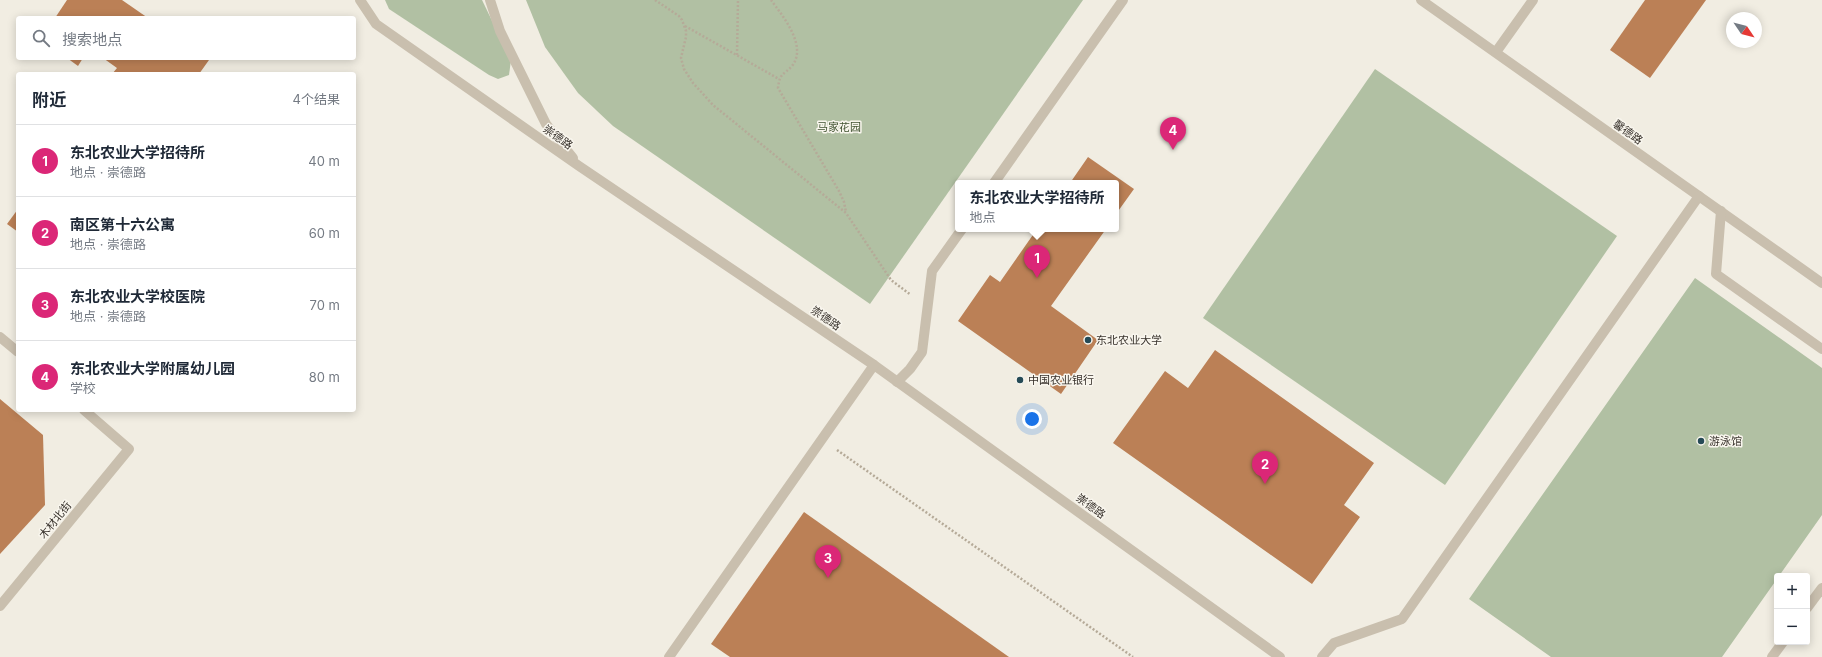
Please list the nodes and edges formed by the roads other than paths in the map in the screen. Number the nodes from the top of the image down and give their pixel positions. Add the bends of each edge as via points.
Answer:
1 (360, 0) edge
2 (490, 0) edge
3 (1123, 0) edge
4 (1421, 0) edge
5 (1533, 0) edge
6 (1496, 52) junction
7 (579, 166) junction
8 (996, 180) edge
9 (1699, 196) junction
10 (1721, 211) junction
11 (960, 232) edge
12 (1822, 283) edge
13 (0, 337) edge
14 (1822, 349) edge
15 (16, 350) edge
16 (874, 365) junction
17 (897, 382) junction
18 (86, 412) edge
19 (1822, 588) edge
20 (1810, 604) edge
21 (0, 606) edge
22 (1781, 645) edge
23 (669, 657) edge
24 (1280, 657) edge
25 (1322, 657) edge
26 (1772, 657) edge

1 - 7 street, 崇德路 via 376,24
2 - 7 street via 500,31 546,124
3 - 8 street
4 - 6 street, 馨德路
5 - 6 street
6 - 9 street, 馨德路
7 - 16 street, 崇德路
9 - 10 street, 馨德路
9 - 25 street via 1402,619 1334,643
10 - 12 street, 馨德路
10 - 14 street via 1716,274
11 - 17 street via 932,271 922,352
13 - 15 street
16 - 17 street, 崇德路
16 - 23 street
17 - 24 street, 崇德路
18 - 21 street, 木材北街 via 129,449
19 - 20 street
22 - 26 street

